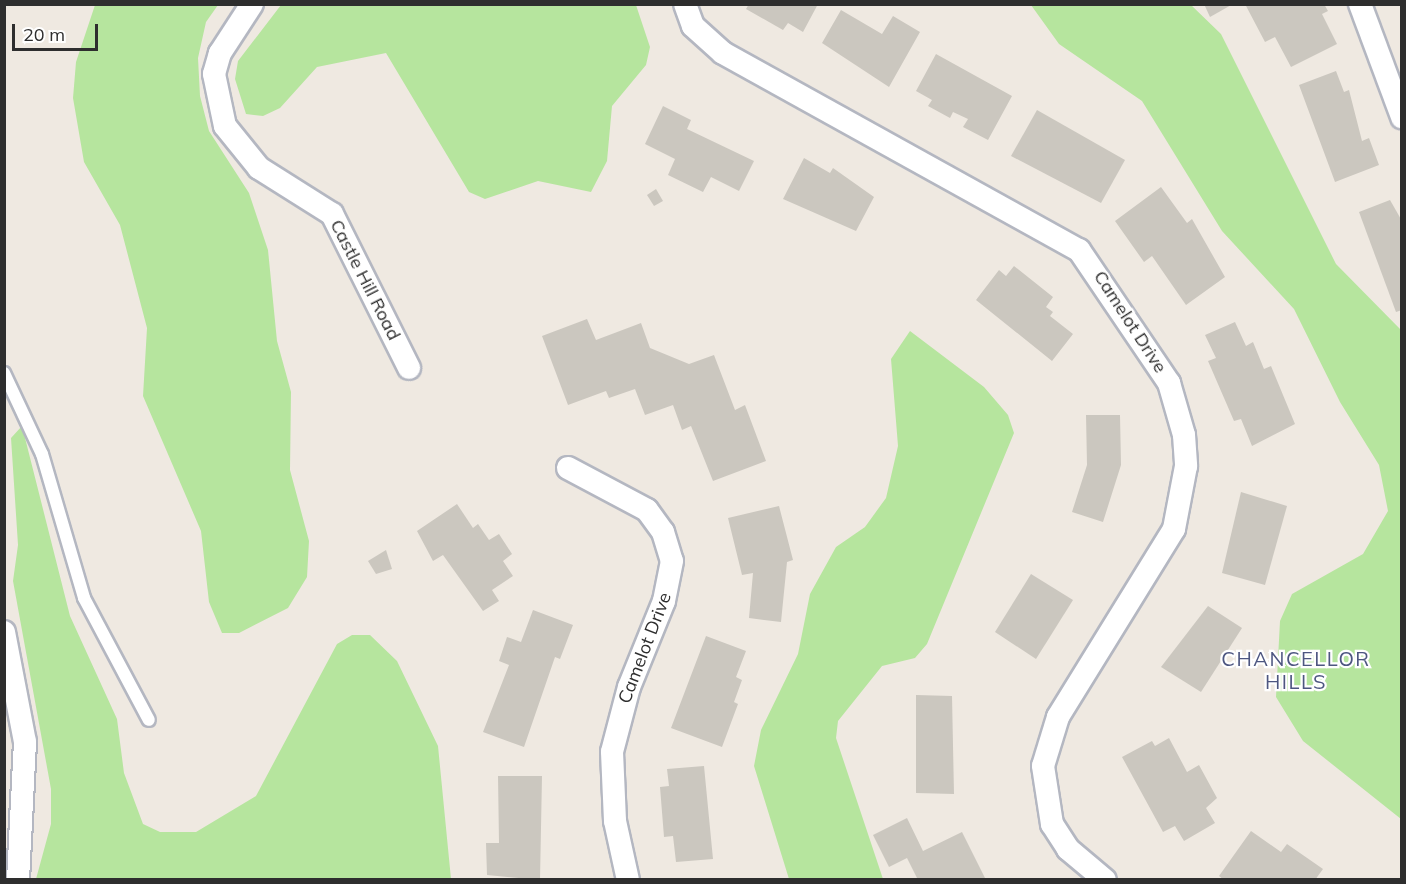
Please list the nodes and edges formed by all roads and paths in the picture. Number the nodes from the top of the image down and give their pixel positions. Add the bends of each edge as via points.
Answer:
1 (252, 4) edge
2 (685, 4) edge
3 (1360, 4) edge
4 (1401, 117) edge
5 (409, 368) dead end
6 (4, 374) edge
7 (568, 468) dead end
8 (4, 632) edge
9 (149, 720) dead end
10 (18, 879) edge
11 (628, 879) edge
12 (1105, 879) edge

1 - 5 street, Castle Hill Road via 220,53 214,74 225,126 259,168 332,214
2 - 12 street, Camelot Drive via 693,26 723,53 1079,250 1169,382 1184,435 1186,466 1174,529 1058,717 1043,766 1052,824 1068,849
3 - 4 street
6 - 9 lane via 42,454 84,598
7 - 11 street, Camelot Drive via 647,510 663,532 672,561 664,601 629,687 612,752 615,821
8 - 10 street via 25,742

